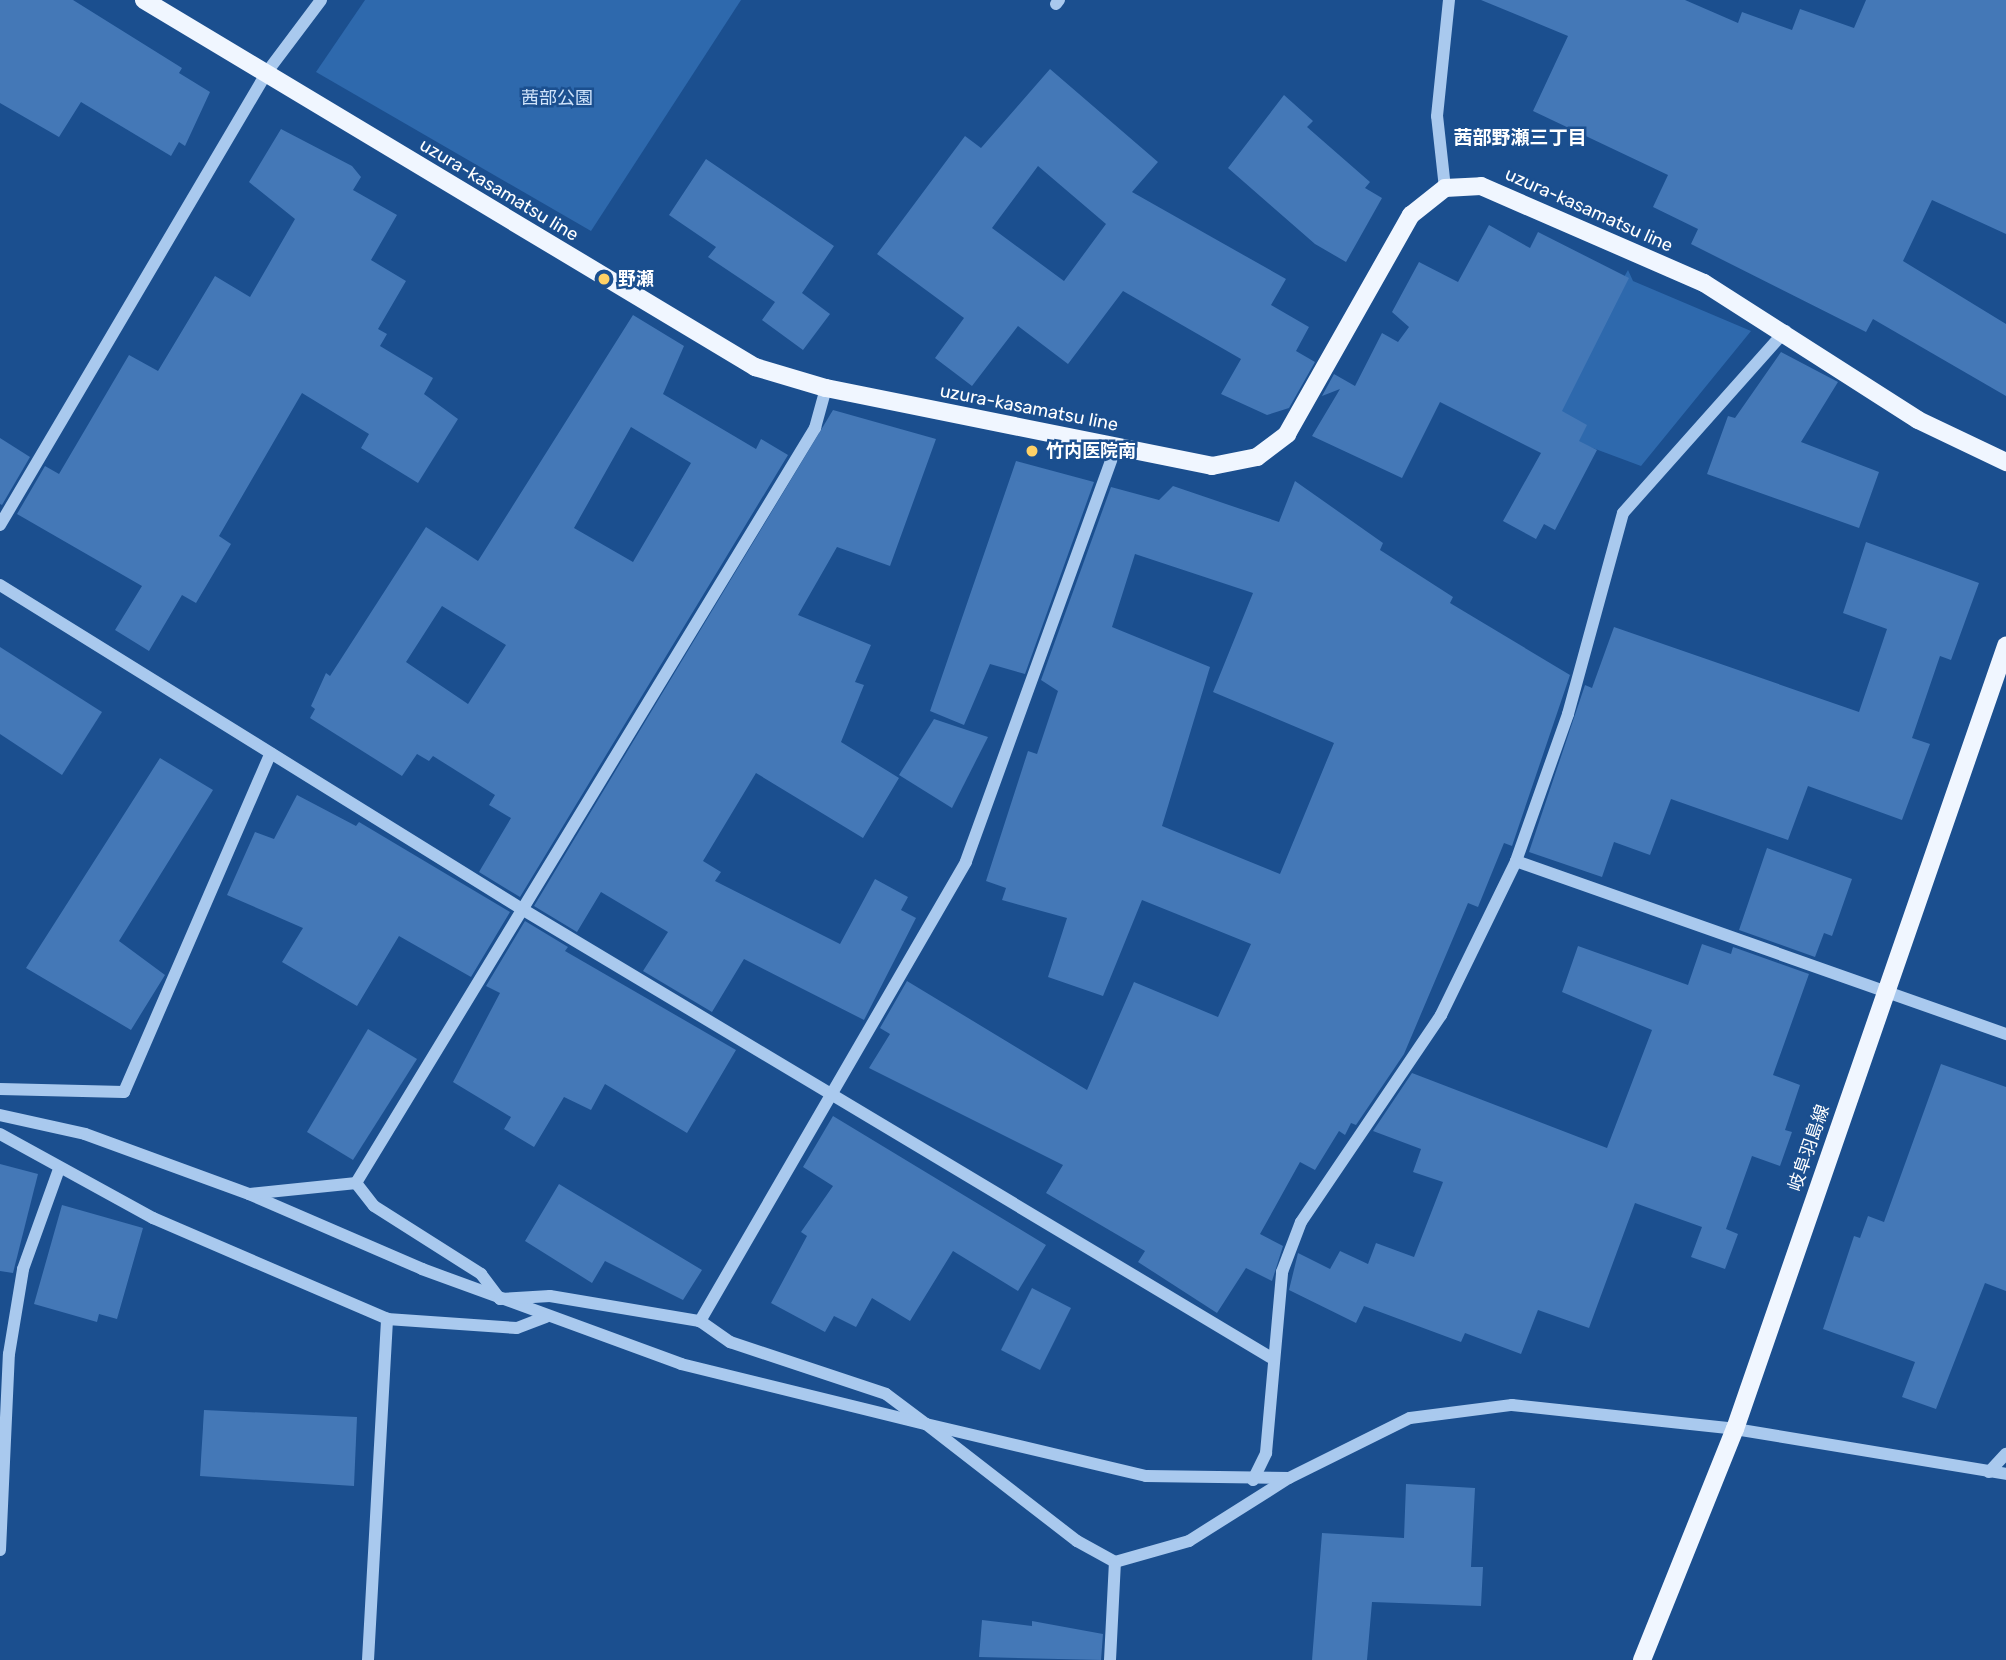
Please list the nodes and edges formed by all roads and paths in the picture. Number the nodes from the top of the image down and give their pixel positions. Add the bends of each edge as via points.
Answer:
1 (144, 0) edge
2 (321, 0) edge
3 (1450, 0) edge
4 (267, 72) junction
5 (1445, 188) junction
6 (1785, 331) junction
7 (826, 388) junction
8 (1116, 447) junction
9 (2006, 462) edge
10 (0, 524) edge
11 (0, 585) edge
12 (2006, 646) edge
13 (271, 753) junction
14 (1516, 861) junction
15 (522, 909) junction
16 (1885, 990) junction
17 (2006, 1034) edge
18 (0, 1089) edge
19 (833, 1091) junction
20 (0, 1115) edge
21 (0, 1134) edge
22 (58, 1169) junction
23 (356, 1183) junction
24 (250, 1194) junction
25 (500, 1299) junction
26 (546, 1317) junction
27 (387, 1319) junction
28 (700, 1321) junction
29 (1270, 1357) junction
30 (926, 1423) junction
31 (1735, 1429) junction
32 (2006, 1454) edge
33 (1989, 1472) junction
34 (2006, 1474) edge
35 (1289, 1478) junction
36 (1252, 1480) junction
37 (0, 1550) edge
38 (1115, 1562) junction
39 (369, 1660) edge
40 (1110, 1660) edge
41 (1642, 1660) edge

1 - 4 main road, uzura-kasamatsu line
2 - 4 street
3 - 5 street via 1437,116
4 - 7 main road, uzura-kasamatsu line via 755,367
4 - 10 street
5 - 6 main road, uzura-kasamatsu line via 1481,186 1704,283
5 - 8 main road, uzura-kasamatsu line via 1411,215 1287,434 1257,457 1212,466
6 - 9 main road, uzura-kasamatsu line via 1918,420
6 - 14 street via 1623,513 1568,714
7 - 8 main road, uzura-kasamatsu line
7 - 15 street via 815,428
8 - 19 street via 966,862
11 - 13 street
12 - 16 main road, 岐阜羽島線
13 - 15 street
13 - 18 street via 124,1092
14 - 16 street
14 - 29 street via 1441,1015 1301,1222 1282,1272
15 - 19 street
15 - 23 street
16 - 17 street
16 - 31 main road, 岐阜羽島線
19 - 28 street
19 - 29 street
20 - 24 street via 85,1134
21 - 22 street
22 - 27 street via 153,1218
22 - 37 street via 23,1269 9,1354
23 - 24 street
23 - 25 street via 374,1206 481,1274
24 - 25 street
25 - 26 street
25 - 28 street via 550,1296
26 - 27 street via 517,1328
26 - 30 street via 681,1364
27 - 39 street
28 - 30 street via 730,1342 886,1394
29 - 36 street via 1266,1453
30 - 36 street via 1063,1462 1146,1476
30 - 38 street via 1077,1541
31 - 33 street
31 - 35 street via 1512,1405 1410,1418
31 - 41 main road, 岐阜羽島線
32 - 33 street
33 - 34 street
35 - 36 street
35 - 38 street via 1189,1541
38 - 40 street

